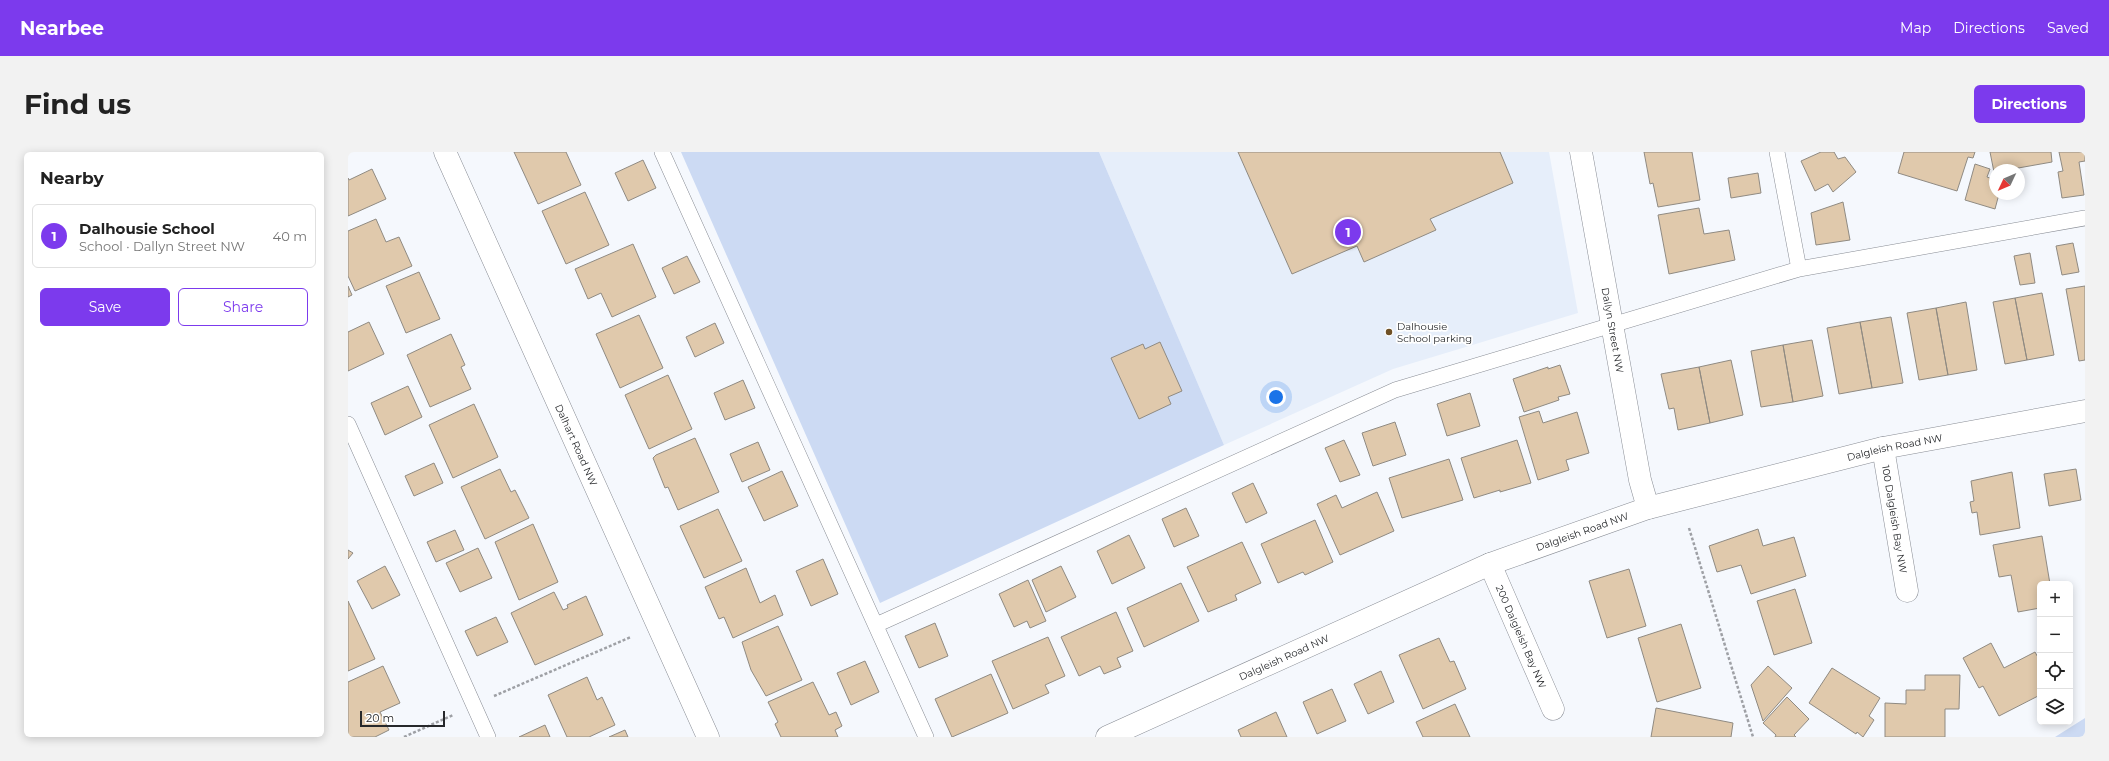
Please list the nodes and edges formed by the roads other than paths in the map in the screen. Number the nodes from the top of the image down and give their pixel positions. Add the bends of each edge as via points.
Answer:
1 (445, 152) edge
2 (662, 152) edge
3 (1581, 152) edge
4 (1777, 152) edge
5 (2085, 218) edge
6 (1799, 269) junction
7 (1612, 326) junction
8 (2085, 411) edge
9 (348, 424) edge
10 (1883, 448) junction
11 (1648, 508) junction
12 (1490, 564) junction
13 (1907, 591) dead end
14 (876, 625) junction
15 (1553, 709) dead end
16 (1150, 728) edge
17 (488, 737) edge
18 (708, 737) edge
19 (926, 737) edge
20 (1107, 737) edge

1 - 18 street, Dalhart Road NW
2 - 14 lane
3 - 7 street, Dallyn Street NW
4 - 6 lane
5 - 6 lane
6 - 7 lane
7 - 11 street, Dallyn Street NW via 1640,480
7 - 14 lane via 1395,390
8 - 10 street, Dalgleish Road NW
9 - 17 lane
10 - 11 street, Dalgleish Road NW
10 - 13 street, 100 Dalgleish Bay NW
11 - 12 street, Dalgleish Road NW
12 - 15 street, 200 Dalgleish Bay NW
12 - 16 street, Dalgleish Road NW
14 - 19 lane
16 - 20 street, Dalgleish Road NW

